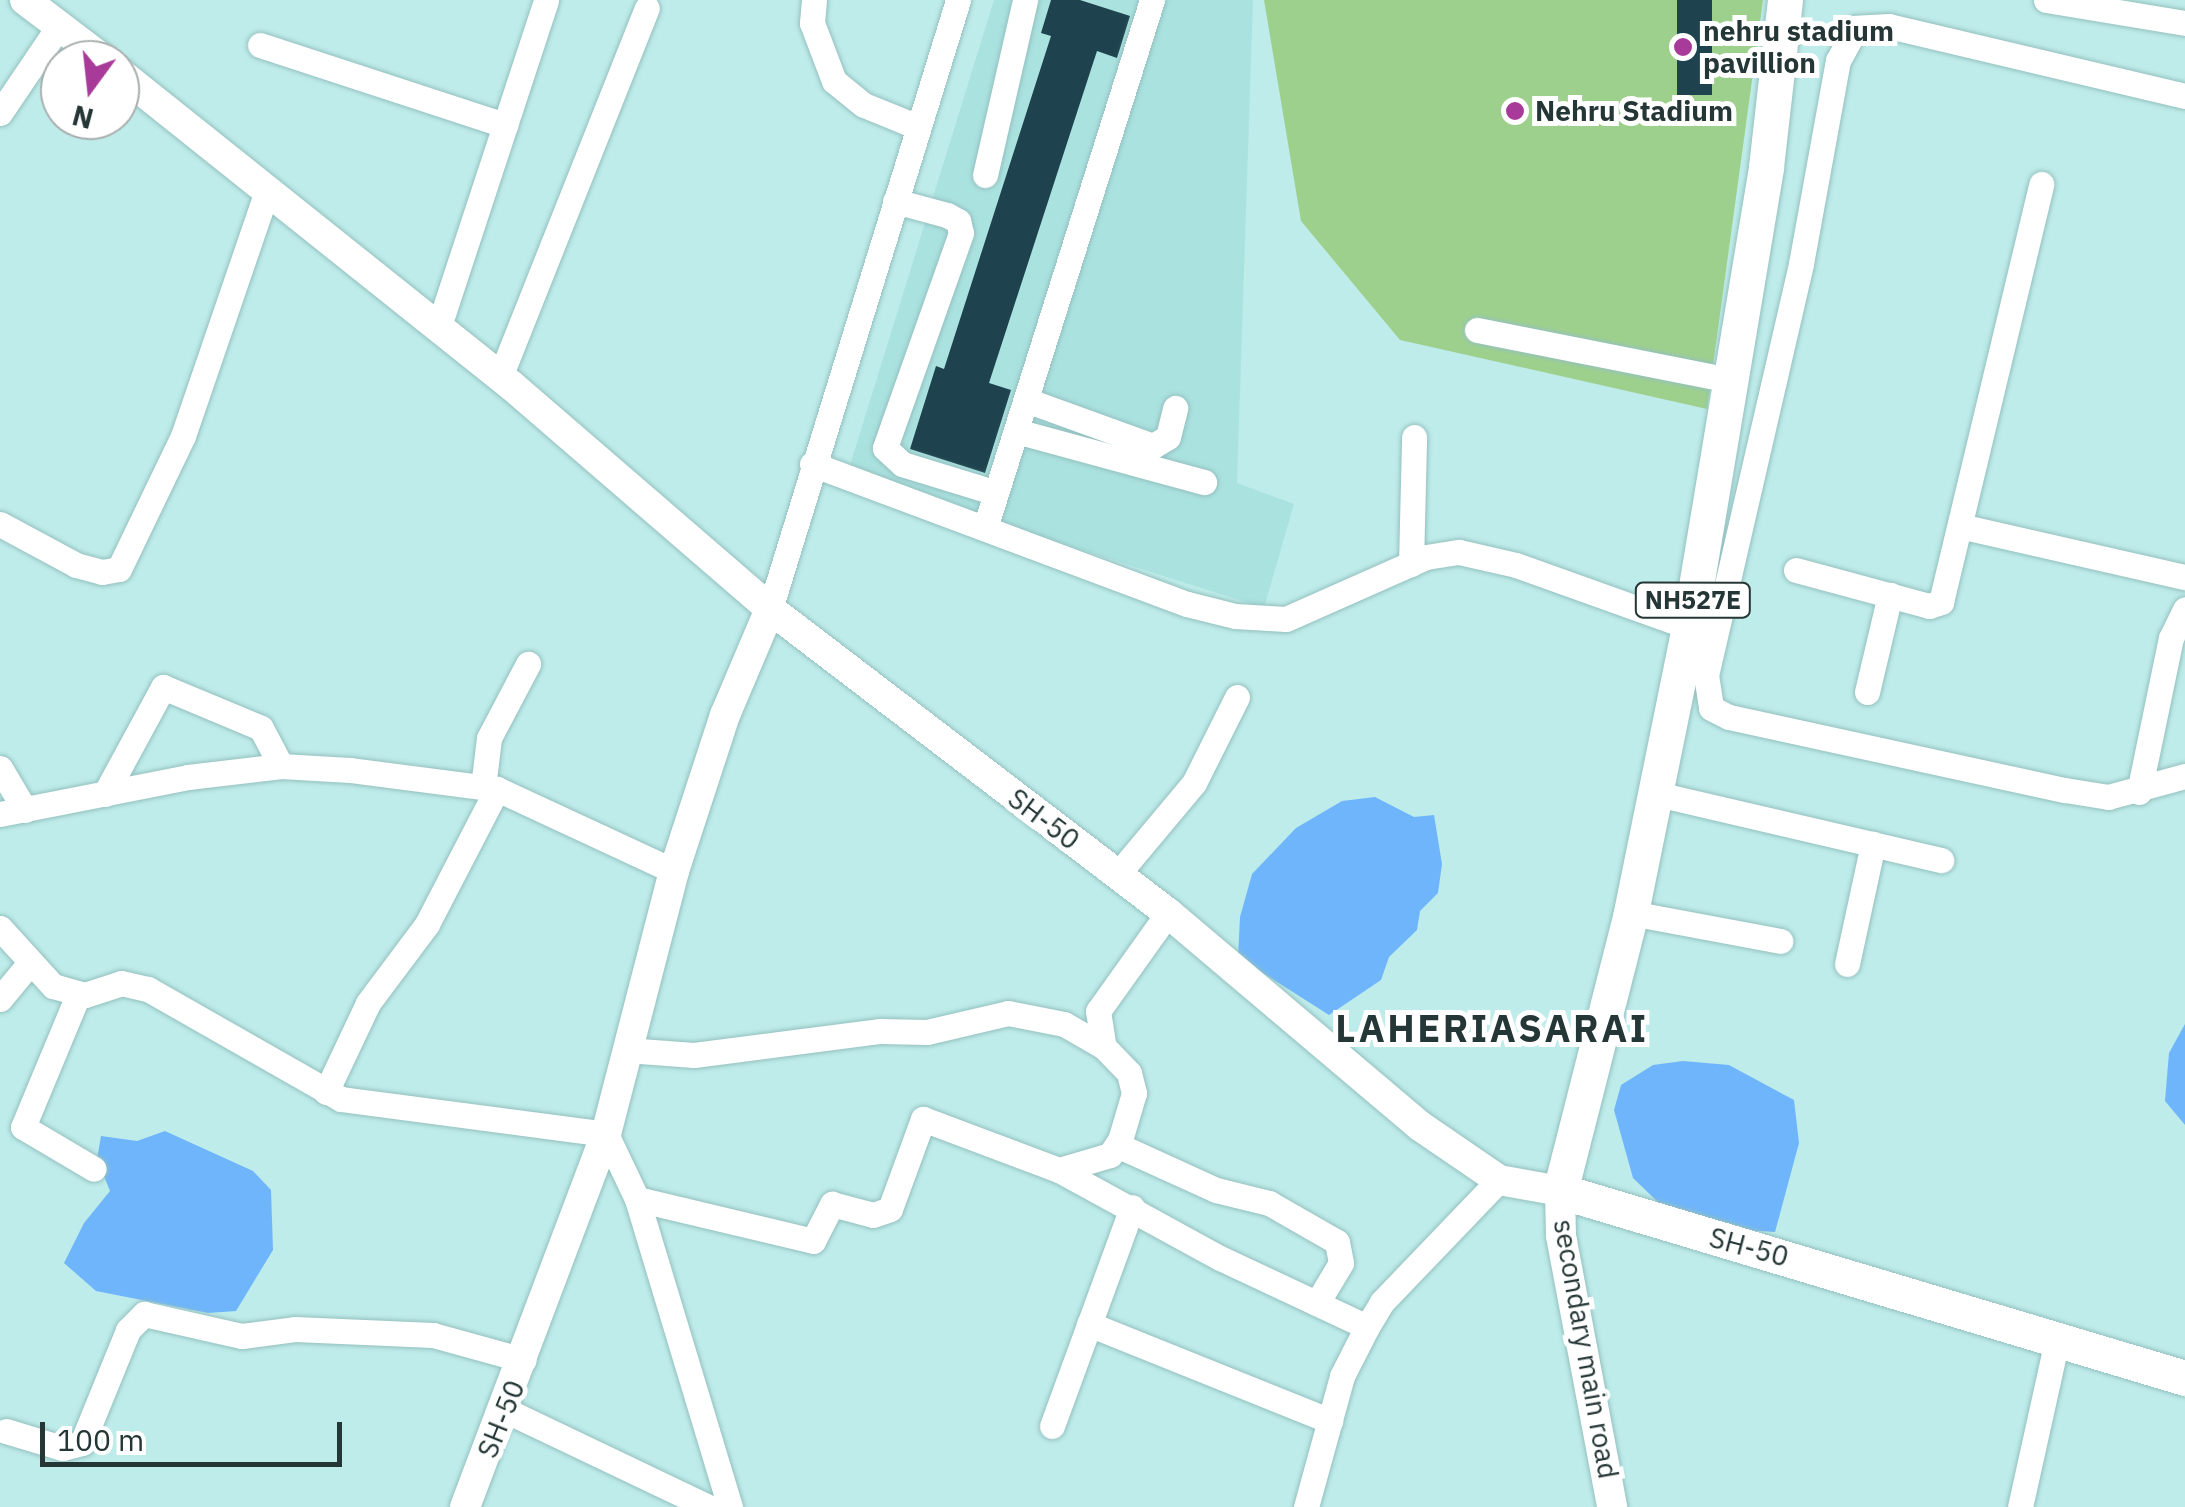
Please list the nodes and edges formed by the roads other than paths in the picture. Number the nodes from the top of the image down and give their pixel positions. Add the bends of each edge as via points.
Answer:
1 (25, 0) edge
2 (546, 0) edge
3 (814, 0) edge
4 (958, 0) edge
5 (1026, 0) edge
6 (1152, 0) edge
7 (1786, 0) edge
8 (2064, 2) edge
9 (647, 8) dead end
10 (2185, 23) edge
11 (59, 26) junction
12 (78, 40) edge
13 (260, 45) dead end
14 (140, 88) edge
15 (2185, 96) edge
16 (0, 113) edge
17 (506, 125) junction
18 (918, 127) junction
19 (985, 174) dead end
20 (2042, 184) dead end
21 (267, 191) junction
22 (895, 201) junction
23 (438, 329) junction
24 (1477, 330) dead end
25 (500, 377) junction
26 (1730, 380) junction
27 (1026, 400) junction
28 (1175, 408) dead end
29 (1016, 431) junction
30 (1414, 437) dead end
31 (812, 464) junction
32 (1204, 482) dead end
33 (996, 494) junction
34 (0, 524) edge
35 (1960, 526) junction
36 (985, 528) junction
37 (1411, 564) junction
38 (1796, 570) dead end
39 (2185, 577) edge
40 (1890, 595) junction
41 (2185, 609) edge
42 (770, 610) junction
43 (1689, 626) junction
44 (528, 664) dead end
45 (1867, 692) dead end
46 (1237, 697) dead end
47 (281, 766) junction
48 (0, 768) edge
49 (2185, 776) edge
50 (490, 788) junction
51 (2140, 792) junction
52 (105, 794) junction
53 (1657, 794) junction
54 (12, 812) edge
55 (1874, 844) junction
56 (1941, 860) dead end
57 (674, 871) junction
58 (1117, 874) junction
59 (1168, 913) junction
60 (1631, 913) junction
61 (0, 928) edge
62 (1780, 941) dead end
63 (29, 964) junction
64 (1848, 964) dead end
65 (78, 994) junction
66 (0, 1000) edge
67 (1104, 1048) junction
68 (626, 1050) junction
69 (326, 1092) junction
70 (606, 1134) junction
71 (1117, 1145) junction
72 (94, 1169) dead end
73 (1060, 1170) junction
74 (1499, 1180) junction
75 (1560, 1192) junction
76 (636, 1199) junction
77 (1132, 1207) junction
78 (1317, 1304) junction
79 (1089, 1324) junction
80 (1367, 1326) junction
81 (2058, 1336) junction
82 (524, 1360) junction
83 (2185, 1378) edge
84 (505, 1410) junction
85 (1330, 1421) junction
86 (1052, 1426) dead end
87 (2, 1428) edge
88 (465, 1507) edge
89 (708, 1507) edge
90 (730, 1507) edge
91 (1306, 1507) edge
92 (1612, 1507) edge
93 (2020, 1507) edge

1 - 11 main road
2 - 17 street
3 - 18 street via 812,23 834,80 864,105
4 - 18 street
5 - 19 street
6 - 27 street
7 - 26 highway, NH527E
8 - 10 street
9 - 25 street
11 - 12 main road
11 - 16 street
13 - 17 street
14 - 21 main road
15 - 51 street via 1889,26 1856,28 1838,60 1801,264 1706,676 1711,708 1729,716 2088,794
17 - 23 street
18 - 22 street
20 - 35 street
21 - 23 main road
21 - 34 street via 183,436 120,569 76,565
22 - 31 street
22 - 33 street via 948,215 961,234 885,448 902,464
23 - 25 main road
24 - 26 street
25 - 42 main road
26 - 43 highway, NH527E
27 - 28 street via 1153,446 1168,436
27 - 29 street
29 - 32 street
29 - 33 street
30 - 37 street
31 - 36 street
31 - 42 street
33 - 36 street
35 - 39 street
35 - 40 street via 1941,602 1929,606
36 - 37 street via 1187,604 1268,620 1286,619
37 - 43 street via 1459,552 1488,556
38 - 40 street
40 - 45 street
41 - 51 street via 2171,638
42 - 57 main road, SH-50 via 725,715
42 - 58 main road, SH-50
43 - 53 highway, NH527E
44 - 50 street via 489,738
46 - 58 street via 1194,784
47 - 50 street
47 - 52 street
47 - 52 street via 261,728 164,686
48 - 54 street
49 - 51 street
50 - 57 street
50 - 69 street via 427,924 368,1003
52 - 54 street
53 - 55 street
53 - 60 highway, NH527E
55 - 56 street
55 - 64 street
57 - 68 main road, SH-50
58 - 59 main road, SH-50
59 - 67 street via 1104,995 1098,1011
59 - 74 main road, SH-50 via 1420,1126
60 - 62 street
60 - 75 highway, NH527E
61 - 63 street
63 - 65 street via 52,986
63 - 66 street
65 - 69 street via 121,983 148,989
65 - 72 street via 22,1127
67 - 68 street via 1064,1024 1008,1012 926,1032 880,1031 694,1055
67 - 71 street via 1129,1073 1134,1092
68 - 70 main road, SH-50
69 - 70 street via 367,1104
70 - 76 street
70 - 82 main road, SH-50
71 - 73 street via 1110,1155
71 - 78 street via 1216,1190 1269,1203 1337,1242 1341,1263
73 - 76 street via 924,1119 890,1209 873,1216 832,1204 813,1241
73 - 77 street
74 - 75 main road, SH-50
74 - 80 street
75 - 81 highway, SH-50
75 - 92 main road, secondary main road via 1561,1236
76 - 90 street
77 - 78 street
77 - 79 street
78 - 80 street
79 - 85 street
79 - 86 street
80 - 85 street via 1342,1376
81 - 83 highway, SH-50
81 - 93 street
82 - 84 main road, SH-50
82 - 87 street via 433,1335 295,1329 242,1336 144,1314 128,1330 82,1443 62,1448
84 - 88 main road, SH-50
84 - 89 street
85 - 91 street

